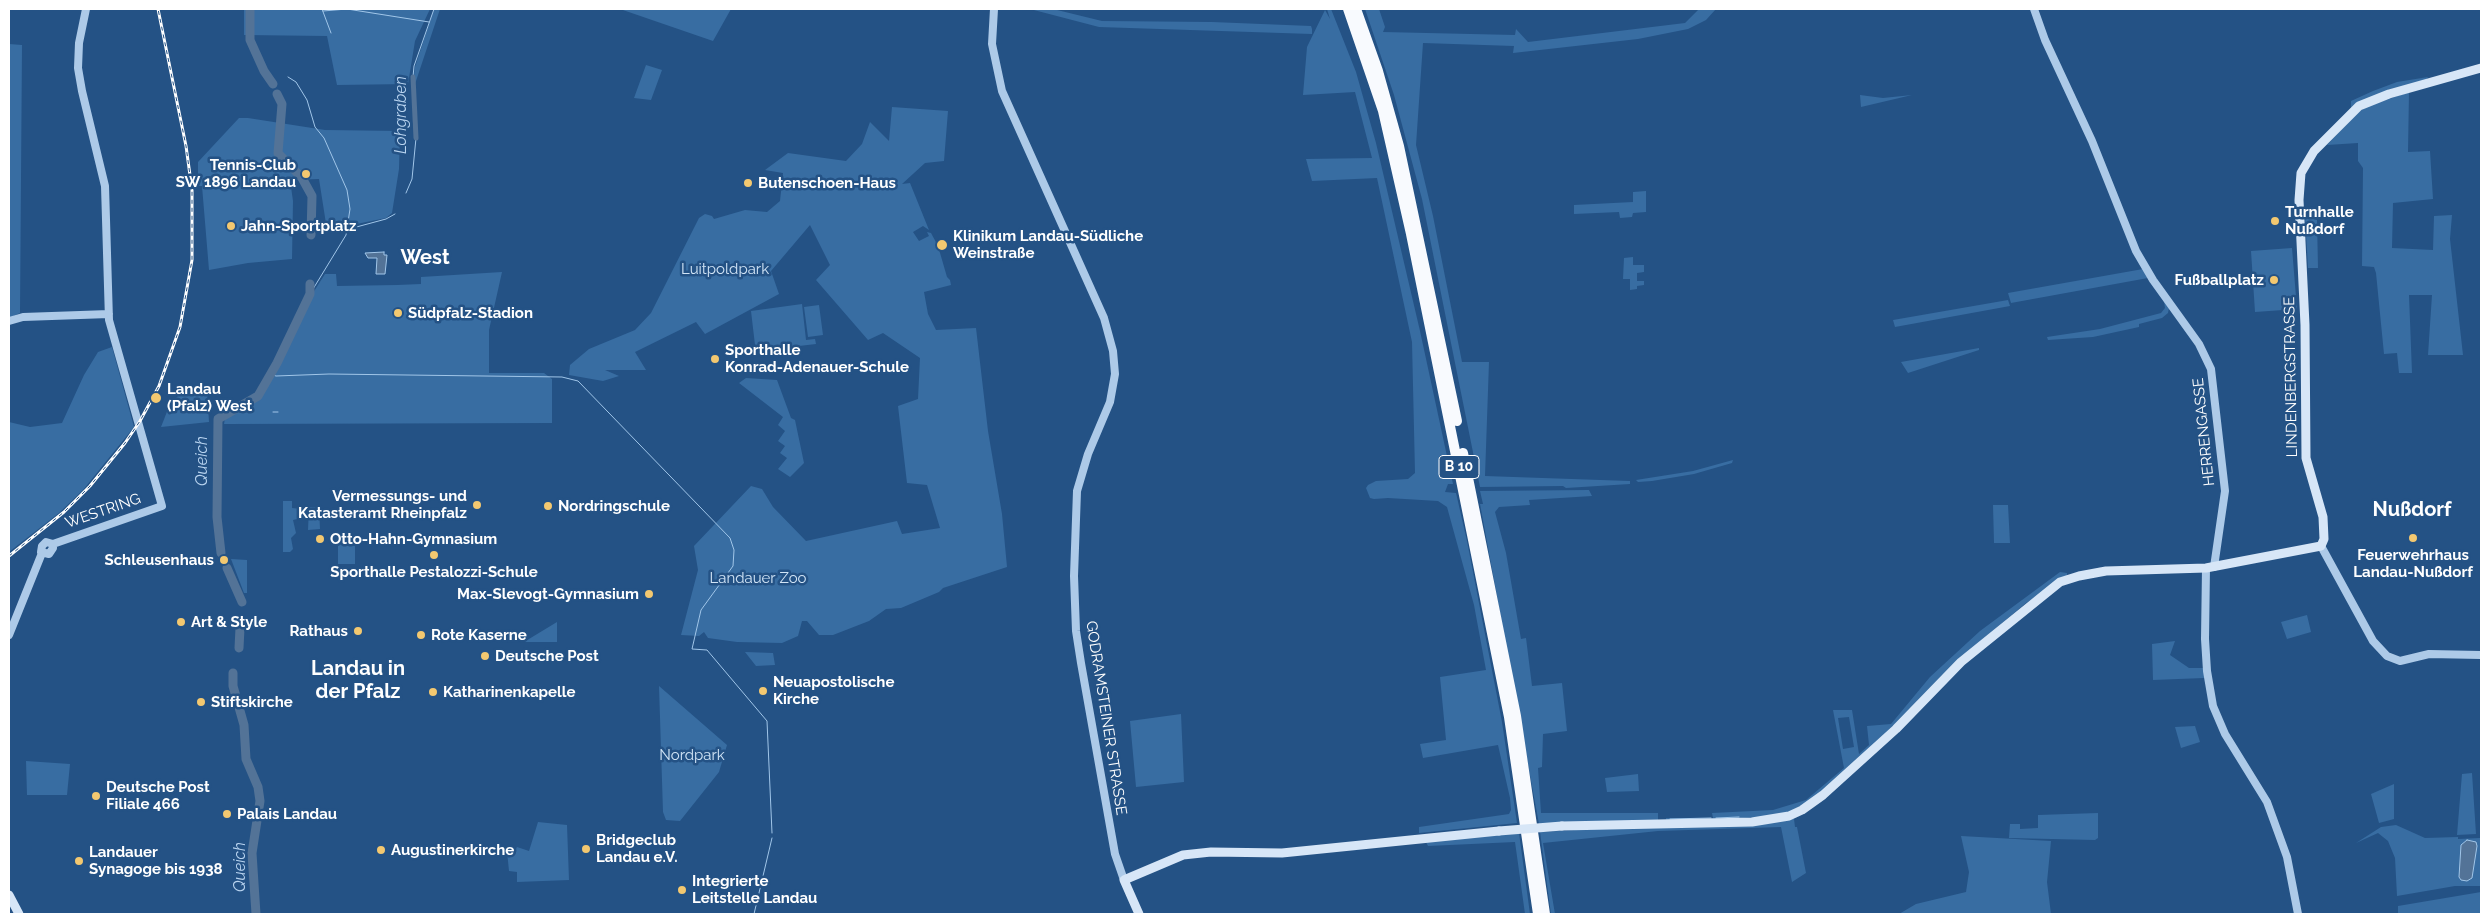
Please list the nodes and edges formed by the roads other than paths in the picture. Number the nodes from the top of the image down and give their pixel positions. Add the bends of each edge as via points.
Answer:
1 (86, 9) edge
2 (994, 9) edge
3 (1348, 9) edge
4 (1356, 9) edge
5 (2034, 9) edge
6 (2481, 68) edge
7 (109, 314) junction
8 (9, 321) edge
9 (2321, 546) junction
10 (2210, 567) junction
11 (9, 635) edge
12 (2481, 655) edge
13 (1124, 880) junction
14 (9, 895) edge
15 (19, 914) edge
16 (1139, 914) edge
17 (1538, 914) edge
18 (1545, 914) edge
19 (2298, 914) edge

1 - 7 street via 78,68 104,180
2 - 13 street, GODRAMSTEINER STRASSE via 992,51 1002,91 1086,275 1107,326 1113,351 1115,374 1110,402 1088,454 1077,491 1074,591 1082,670 1117,864
3 - 17 highway, B 10 via 1383,111 1412,234 1507,709
4 - 18 highway, B 10 via 1393,120 1417,226 1514,706
5 - 10 street, HERRENGASSE via 2092,141 2130,240 2148,272 2206,355 2214,387 2224,491
6 - 9 main road, LINDENBERGSTRASSE via 2377,98 2354,110 2310,157 2303,169 2299,190 2306,325 2306,458 2323,517 2324,539
7 - 8 street via 23,317
7 - 11 street, WESTRING via 162,506 53,544 42,544 42,553
9 - 10 main road
9 - 12 street via 2373,641 2387,656 2400,661 2429,654
10 - 13 main road, bridge via 2106,572 2060,582 1960,662 1878,746 1824,795 1796,813 1759,821 1562,826 1276,853 1192,854 1170,859
10 - 19 street, HERRENGASSE via 2205,639 2216,715 2267,802 2287,857
13 - 16 main road
14 - 15 main road

